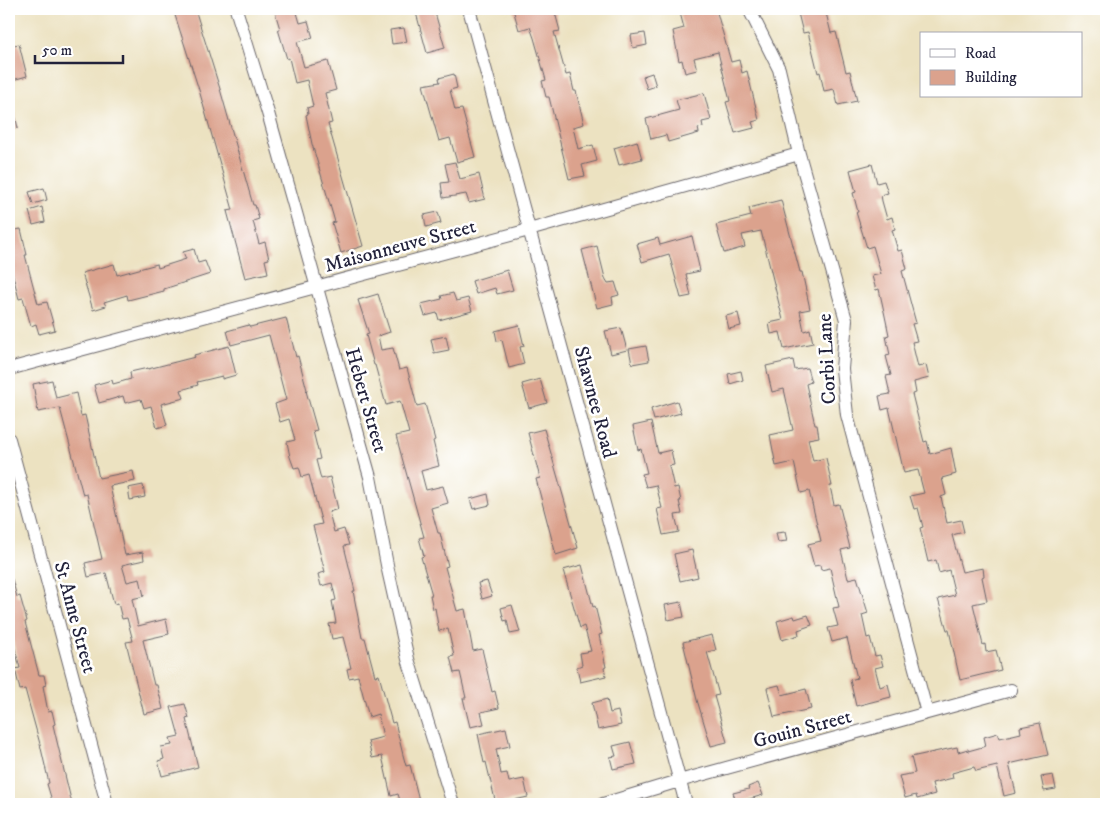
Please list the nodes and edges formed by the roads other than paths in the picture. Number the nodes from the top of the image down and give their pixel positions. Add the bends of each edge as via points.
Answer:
1 (236, 9) edge
2 (469, 9) edge
3 (748, 9) edge
4 (800, 154) junction
5 (529, 230) junction
6 (316, 286) junction
7 (9, 369) edge
8 (9, 439) edge
9 (1010, 690) dead end
10 (927, 713) junction
11 (679, 781) junction
12 (107, 804) edge
13 (453, 804) edge
14 (603, 804) edge
15 (686, 804) edge

1 - 6 street, Hebert Street
2 - 5 street, Shawnee Road
3 - 4 street, Corbi Lane via 779,69
4 - 5 street, Maisonneuve Street
4 - 10 street, Corbi Lane via 846,320 842,369 847,415
5 - 6 street, Maisonneuve Street
5 - 11 street, Shawnee Road
6 - 7 street, Maisonneuve Street
6 - 13 street, Hebert Street via 370,477 408,659
8 - 12 street, St Anne Street
9 - 10 street, Gouin Street
10 - 11 street, Gouin Street
11 - 14 street, Gouin Street
11 - 15 street, Shawnee Road

